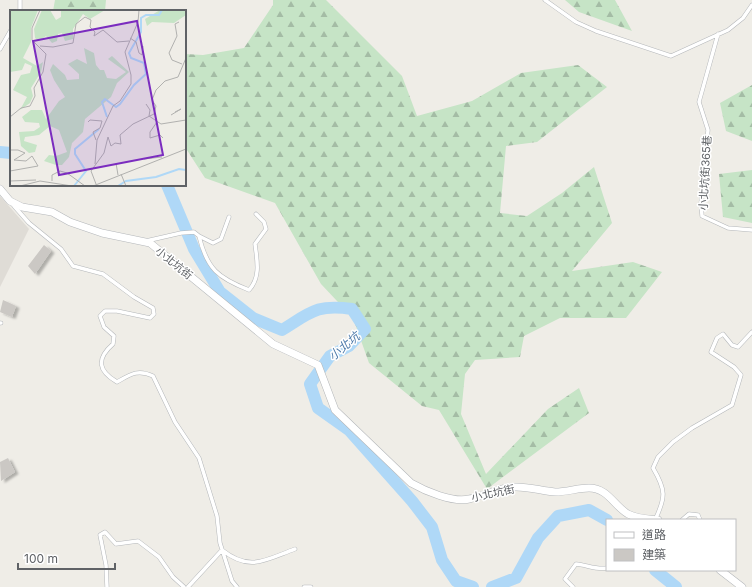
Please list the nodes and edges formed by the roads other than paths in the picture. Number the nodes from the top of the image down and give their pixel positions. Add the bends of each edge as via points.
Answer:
1 (545, 0) edge
2 (752, 5) edge
3 (10, 32) edge
4 (718, 34) junction
5 (0, 49) edge
6 (0, 189) edge
7 (10, 201) junction
8 (256, 214) dead end
9 (229, 217) dead end
10 (752, 230) edge
11 (199, 236) junction
12 (145, 241) junction
13 (752, 332) edge
14 (648, 519) edge
15 (656, 519) edge
16 (683, 519) edge
17 (700, 519) edge
18 (295, 549) dead end
19 (222, 550) junction
20 (606, 568) edge
21 (721, 571) edge
22 (107, 587) edge
23 (184, 587) edge
24 (188, 587) edge
25 (237, 587) edge
26 (304, 587) edge
27 (311, 587) edge
28 (573, 587) edge
29 (742, 587) edge

1 - 4 lane via 576,22 610,37 642,45 665,55 671,56
2 - 4 lane via 743,18 728,30
3 - 5 lane
4 - 10 lane, 小北坑街365巷 via 698,102 708,130 702,216 728,228
6 - 7 street
7 - 12 street, 小北坑街 via 22,207 52,212 70,222 102,233
7 - 19 lane via 29,223 62,249 73,266 103,274 153,308 154,314 150,318 117,311 105,311 100,316 104,327 114,336 113,344 100,363 102,370 117,382 136,373 143,372 153,376 175,422 199,458 217,516
8 - 11 lane via 264,222 266,229 255,244 258,268 254,284 249,290 214,272 202,252
9 - 11 lane via 221,239 213,243
11 - 12 lane via 194,232 181,233
12 - 14 street, 小北坑街 via 273,344 318,365 335,410 411,483 433,494 468,500 512,487 555,492 589,488 600,490 610,496 627,514
13 - 15 lane via 738,347 732,345 723,334 717,338 712,352 741,375 738,390 732,405 692,428 658,456 653,468 664,490 663,504
16 - 17 lane via 688,514 698,515
18 - 19 lane via 255,563 239,562
19 - 24 lane
19 - 25 lane via 232,581
20 - 28 lane via 576,564 565,579
21 - 29 street
22 - 23 lane via 100,535 105,532 116,544 138,541 158,557 173,578
26 - 27 lane

